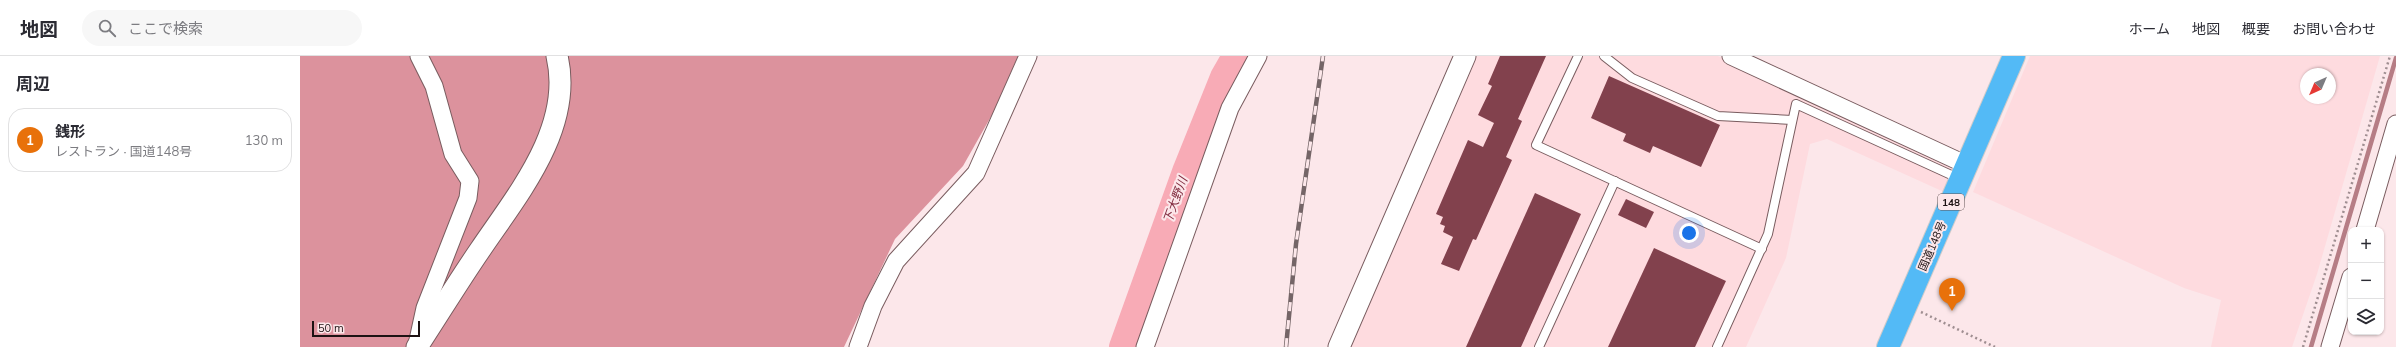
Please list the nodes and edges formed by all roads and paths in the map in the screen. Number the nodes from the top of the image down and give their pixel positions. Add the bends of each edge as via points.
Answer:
1 (420, 56) edge
2 (557, 56) edge
3 (1028, 56) edge
4 (1258, 56) edge
5 (1465, 56) edge
6 (1578, 56) edge
7 (1604, 56) edge
8 (2014, 56) edge
9 (2390, 56) edge
10 (1734, 57) edge
11 (1792, 120) junction
12 (2396, 124) edge
13 (1964, 172) junction
14 (1615, 181) junction
15 (2366, 227) edge
16 (1762, 249) junction
17 (2348, 287) edge
18 (1906, 305) junction
19 (417, 347) edge
20 (858, 347) edge
21 (1145, 347) edge
22 (1339, 347) edge
23 (1539, 347) edge
24 (1717, 347) edge
25 (1888, 347) edge
26 (1995, 347) edge
27 (2303, 347) edge
28 (2330, 347) edge

1 - 19 street via 434,86 453,154 470,182 468,198 425,308
2 - 19 street via 559,90 556,114 547,141 519,192
3 - 20 street via 976,173 896,261 873,306
4 - 21 street via 1230,108
5 - 22 street
6 - 14 lane via 1536,145
7 - 11 lane via 1632,78 1718,116
8 - 13 highway, 国道148号 / 148
9 - 27 path
10 - 13 street
11 - 13 lane via 1796,104
11 - 16 lane via 1768,234
12 - 15 street
13 - 18 highway, 国道148号 / 148
14 - 16 lane
14 - 23 lane
16 - 24 lane
17 - 28 street
18 - 25 highway, 国道148号 / 148
18 - 26 path

